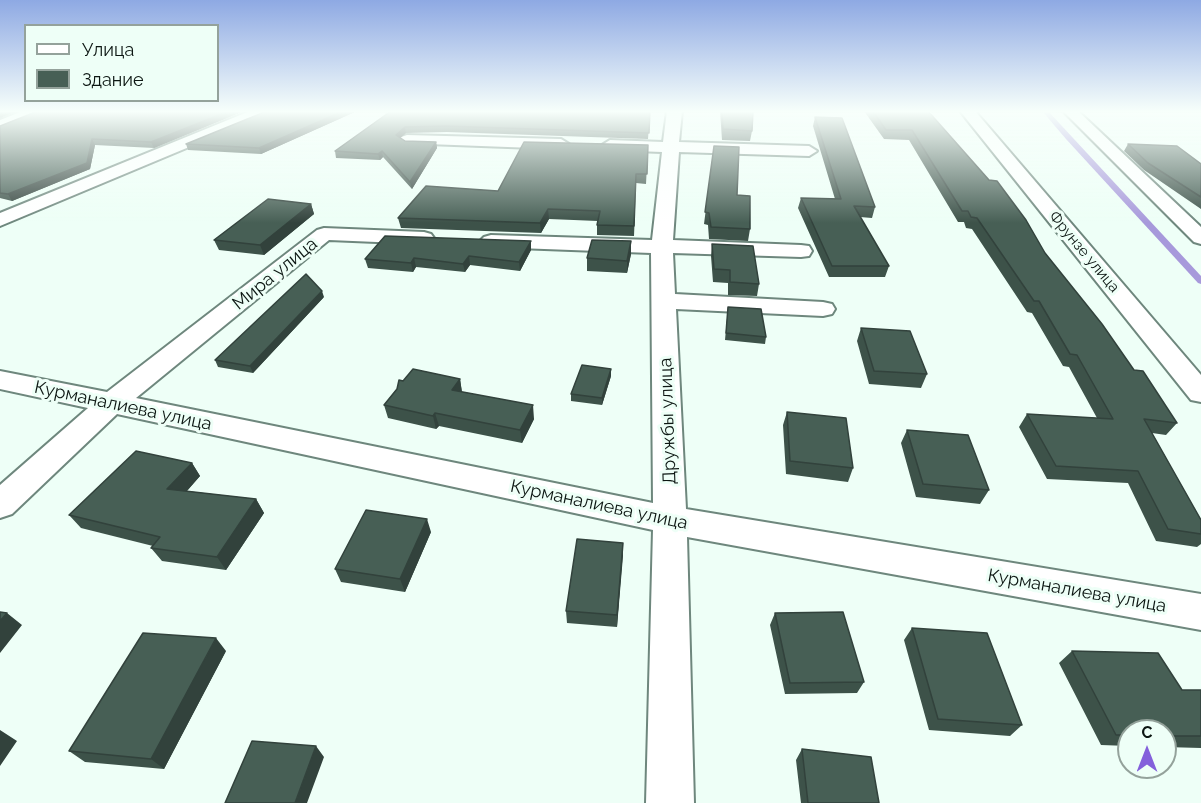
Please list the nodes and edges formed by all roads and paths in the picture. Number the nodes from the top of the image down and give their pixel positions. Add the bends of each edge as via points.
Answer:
1 (173, 148) edge
2 (671, 148) edge
3 (722, 148) edge
4 (998, 148) edge
5 (1109, 148) edge
6 (809, 151) dead end
7 (0, 220) edge
8 (1201, 238) edge
9 (662, 247) junction
10 (801, 251) dead end
11 (664, 301) junction
12 (824, 309) dead end
13 (0, 380) edge
14 (1201, 393) edge
15 (112, 403) junction
16 (0, 505) edge
17 (670, 520) junction
18 (1201, 612) edge
19 (670, 803) edge

1 - 7 street
2 - 9 street, Дружбы улица
3 - 6 street
4 - 14 street, Фрунзе улица
5 - 8 street
9 - 10 street, Мира улица
9 - 11 street, Дружбы улица
9 - 15 street, Мира улица via 324,234
11 - 12 street
11 - 17 street, Дружбы улица
13 - 15 street, Курманалиева улица
15 - 16 street, Мира улица
15 - 17 street, Курманалиева улица
17 - 18 street, Курманалиева улица
17 - 19 street, Дружбы улица

